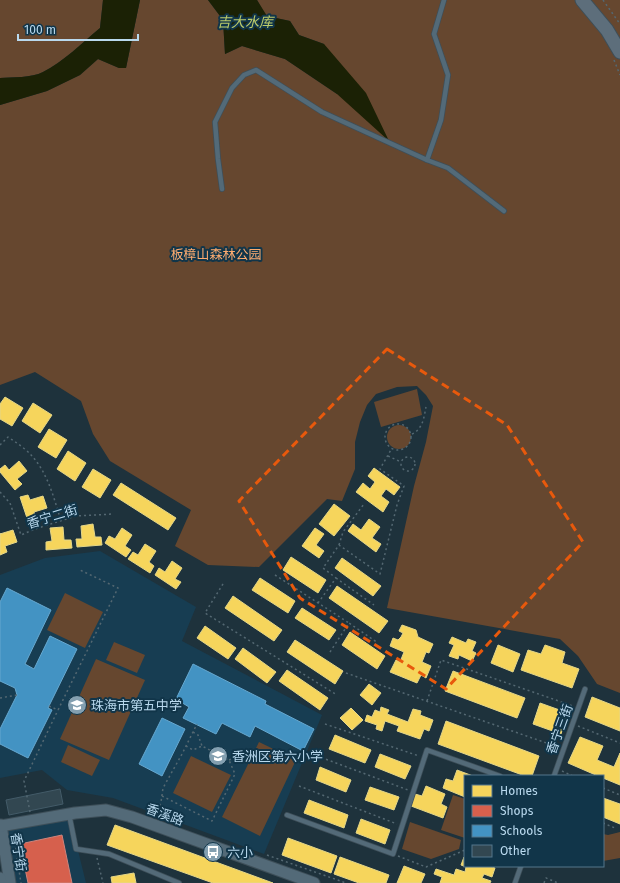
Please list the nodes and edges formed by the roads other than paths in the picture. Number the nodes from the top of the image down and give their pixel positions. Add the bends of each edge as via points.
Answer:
1 (444, 0) edge
2 (582, 0) edge
3 (593, 0) edge
4 (620, 38) edge
5 (616, 54) edge
6 (426, 160) junction
7 (222, 188) dead end
8 (504, 210) dead end
9 (585, 689) dead end
10 (497, 775) edge
11 (554, 775) edge
12 (69, 814) junction
13 (287, 815) dead end
14 (1, 826) edge
15 (521, 867) edge
16 (0, 878) edge
17 (1, 883) edge
18 (10, 883) edge
19 (179, 883) edge
20 (314, 883) edge
21 (515, 883) edge

1 - 6 lane via 434,34 448,75 441,120
2 - 5 main road via 607,30
3 - 4 main road
6 - 7 lane via 322,112 256,70 244,75 232,88 215,122
6 - 8 lane via 448,168
9 - 11 lane, 香宁三街
10 - 13 lane via 427,750 393,854
12 - 14 street, 香溪路
12 - 19 lane via 76,849 109,854
12 - 20 street, 香溪路 via 106,810 132,817
14 - 18 street, 香宁街
15 - 21 lane
16 - 17 street, 香宁街

